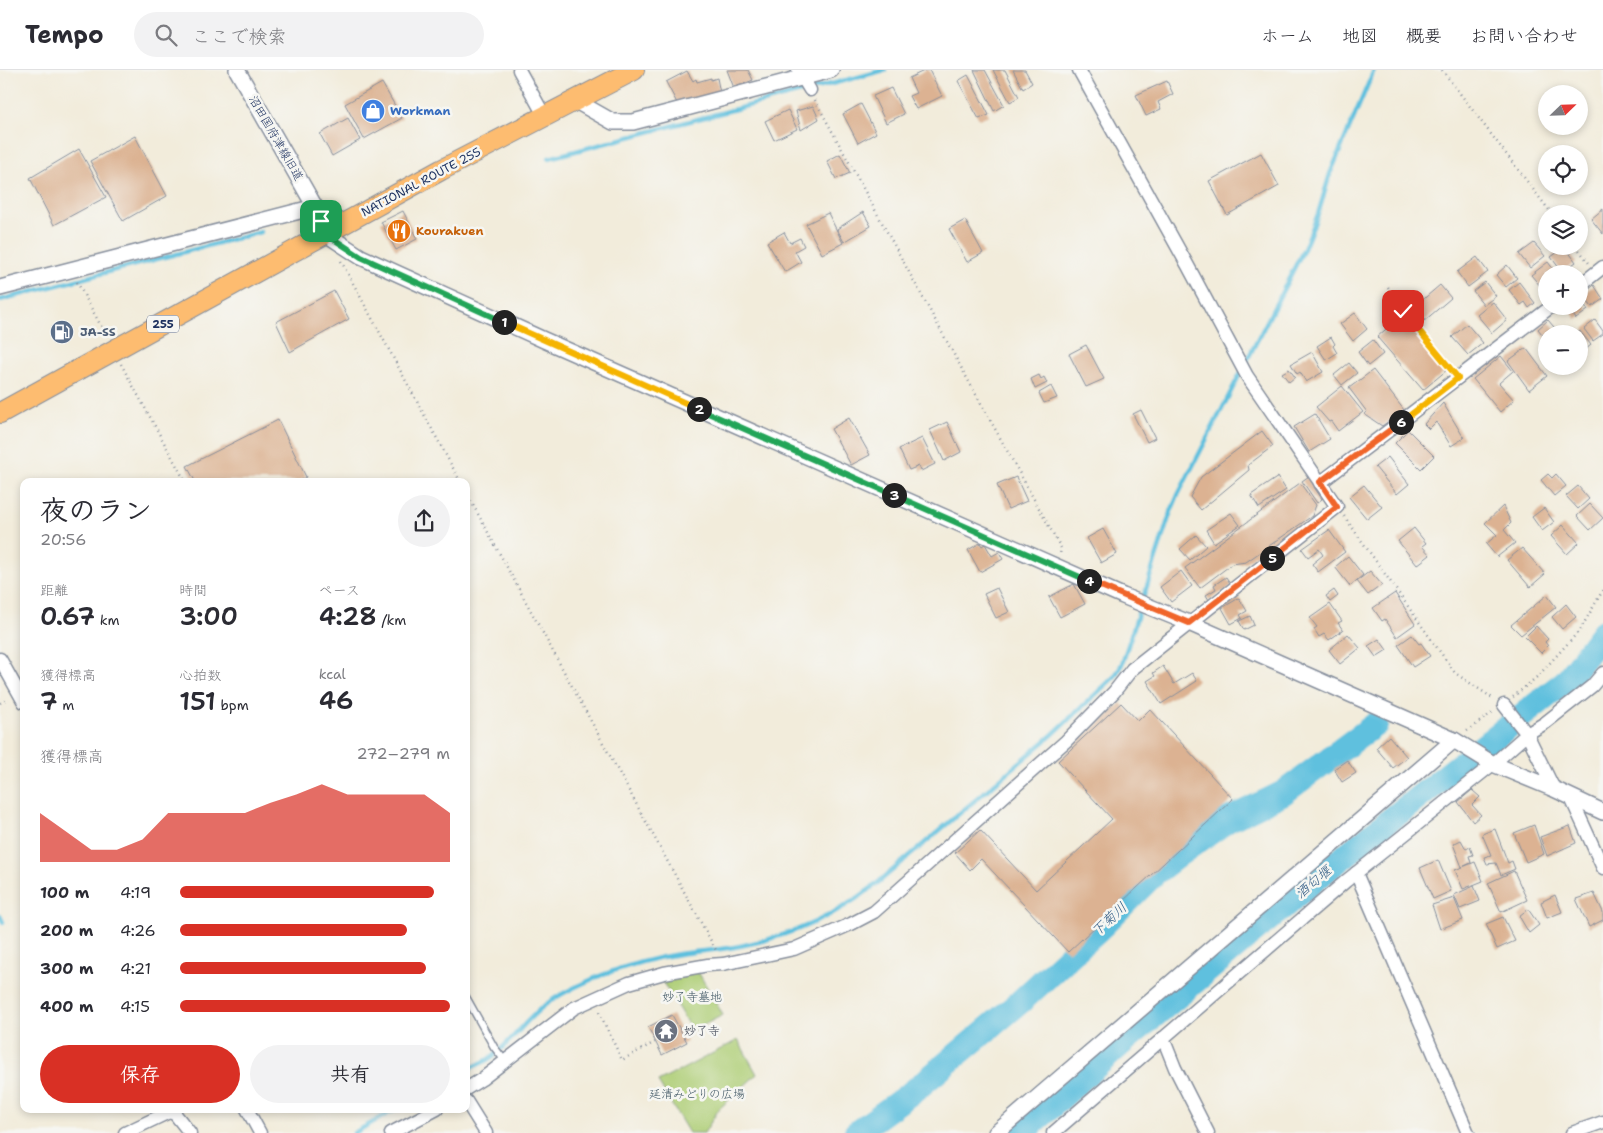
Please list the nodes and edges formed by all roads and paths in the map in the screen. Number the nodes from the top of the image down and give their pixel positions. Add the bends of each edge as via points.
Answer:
1 (237, 70) edge
2 (519, 70) edge
3 (634, 70) edge
4 (831, 70) edge
5 (1079, 70) edge
6 (1442, 70) edge
7 (804, 79) edge
8 (576, 101) junction
9 (545, 117) junction
10 (1545, 205) edge
11 (315, 207) junction
12 (326, 234) junction
13 (1585, 255) edge
14 (340, 259) dead end
15 (1600, 269) edge
16 (1588, 279) edge
17 (79, 284) dead end
18 (1388, 287) dead end
19 (0, 288) edge
20 (1540, 315) edge
21 (114, 351) junction
22 (1458, 378) junction
23 (0, 414) edge
24 (183, 478) edge
25 (458, 478) edge
26 (1320, 482) junction
27 (470, 499) edge
28 (1337, 507) junction
29 (1058, 567) junction
30 (1603, 590) edge
31 (1189, 623) junction
32 (0, 658) edge
33 (1603, 673) edge
34 (20, 695) edge
35 (1504, 705) junction
36 (1527, 734) junction
37 (1454, 740) junction
38 (1492, 764) junction
39 (1554, 789) junction
40 (1571, 798) junction
41 (1602, 810) edge
42 (1603, 868) edge
43 (1356, 873) junction
44 (723, 964) junction
45 (593, 999) junction
46 (470, 1005) edge
47 (1163, 1038) junction
48 (655, 1042) dead end
49 (503, 1059) junction
50 (470, 1086) edge
51 (470, 1107) edge
52 (167, 1113) edge
53 (179, 1113) edge
54 (249, 1113) edge
55 (430, 1113) edge
56 (1603, 1122) edge
57 (125, 1133) edge
58 (190, 1133) edge
59 (260, 1133) edge
60 (391, 1133) edge
61 (486, 1133) edge
62 (996, 1133) edge
63 (1053, 1133) edge
64 (1208, 1133) edge
65 (1468, 1133) edge
66 (1572, 1133) edge

1 - 11 street, 沼田国府津線旧道
2 - 9 street
3 - 8 highway, NATIONAL ROUTE 255 / 255
4 - 7 street
5 - 26 street via 1247,376
6 - 10 path
7 - 8 street via 633,122 613,122
7 - 29 path via 1061,548
8 - 9 highway, NATIONAL ROUTE 255 / 255
9 - 12 highway, NATIONAL ROUTE 255 / 255
11 - 12 street, 沼田国府津線旧道
11 - 19 street
12 - 21 highway, NATIONAL ROUTE 255 / 255
12 - 29 street via 361,257
13 - 15 path
14 - 25 path
15 - 16 street
17 - 21 path
18 - 22 path via 1403,311
20 - 22 street
21 - 23 highway, NATIONAL ROUTE 255 / 255
21 - 24 path
22 - 26 street
26 - 28 street
27 - 44 path
28 - 31 street
28 - 35 path via 1454,674
29 - 31 street
30 - 35 path via 1580,630 1538,676
31 - 37 street
31 - 44 street via 1132,669 1066,741 874,912 794,949
32 - 34 street
33 - 36 street via 1592,686
35 - 36 street
35 - 37 path
36 - 38 street
36 - 39 street
37 - 38 street
37 - 62 street
38 - 39 street
38 - 43 street
39 - 40 street
40 - 41 street
40 - 42 street
43 - 47 street
43 - 65 street
44 - 45 street via 629,983
45 - 48 path via 622,1060
45 - 49 street via 574,1008
46 - 49 lane
47 - 63 street
47 - 64 street via 1174,1068
49 - 50 street
51 - 61 street
52 - 57 street
53 - 58 street
54 - 59 street
55 - 60 street
56 - 66 street

